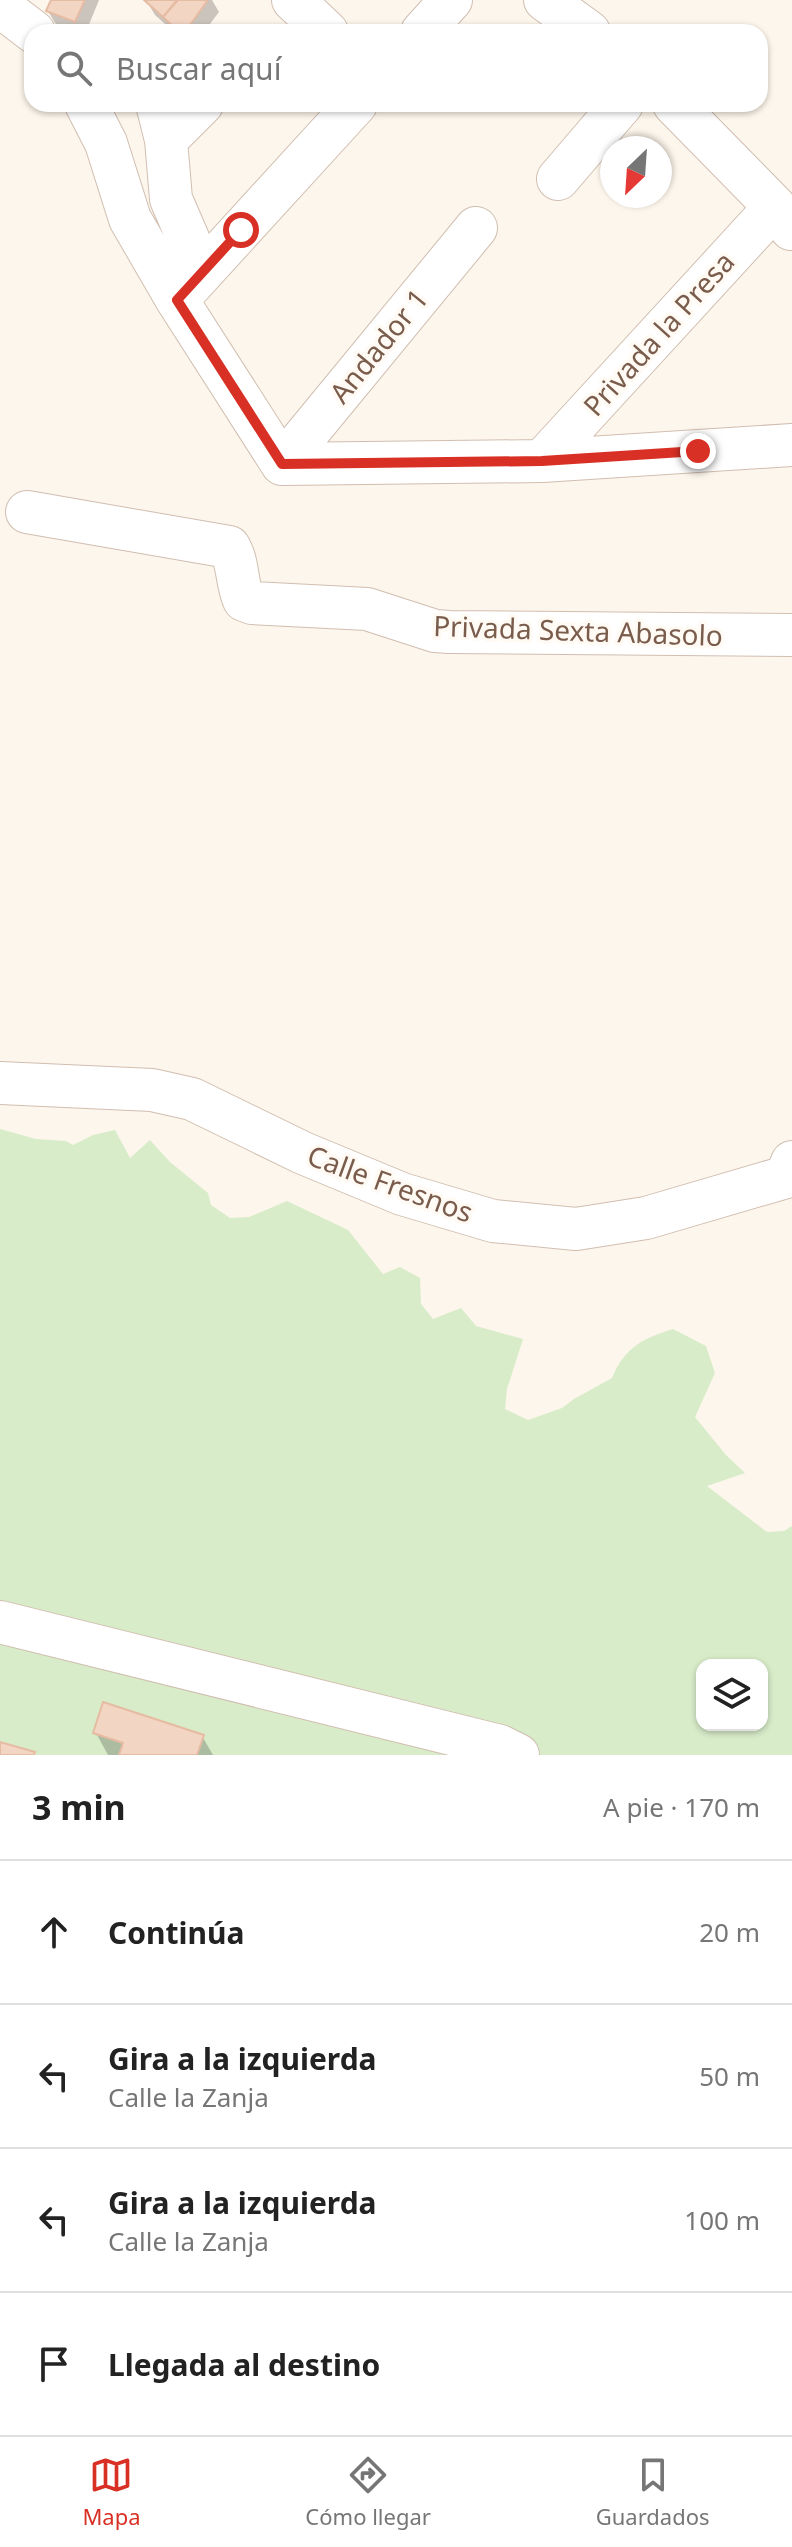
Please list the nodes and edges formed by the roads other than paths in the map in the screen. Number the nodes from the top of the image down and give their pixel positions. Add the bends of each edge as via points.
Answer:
1 (451, 0) edge
2 (545, 0) edge
3 (0, 6) edge
4 (24, 24) edge
5 (429, 24) edge
6 (578, 24) edge
7 (90, 112) edge
8 (184, 112) edge
9 (349, 112) edge
10 (615, 112) edge
11 (682, 112) edge
12 (162, 122) edge
13 (558, 179) dead end
14 (783, 219) edge
15 (476, 228) dead end
16 (190, 286) junction
17 (792, 445) edge
18 (542, 461) junction
19 (282, 464) junction
20 (27, 512) dead end
21 (792, 635) edge
22 (0, 1083) edge
23 (789, 1170) edge
24 (0, 1622) edge
25 (518, 1755) edge

1 - 5 street
2 - 6 street
3 - 4 street
7 - 16 street via 106,143 130,219
8 - 12 street
9 - 16 street
10 - 13 street
11 - 14 street
12 - 16 street via 171,199
14 - 18 street, Privada la Presa
15 - 19 street, Andador 1
16 - 19 street
17 - 18 street
18 - 19 street
20 - 21 street, Privada Sexta Abasolo via 229,547 241,593 252,603 367,609 449,632
22 - 23 street, Calle Fresnos via 152,1090 192,1099 402,1194 493,1221 576,1229 646,1218
24 - 25 street via 500,1746

